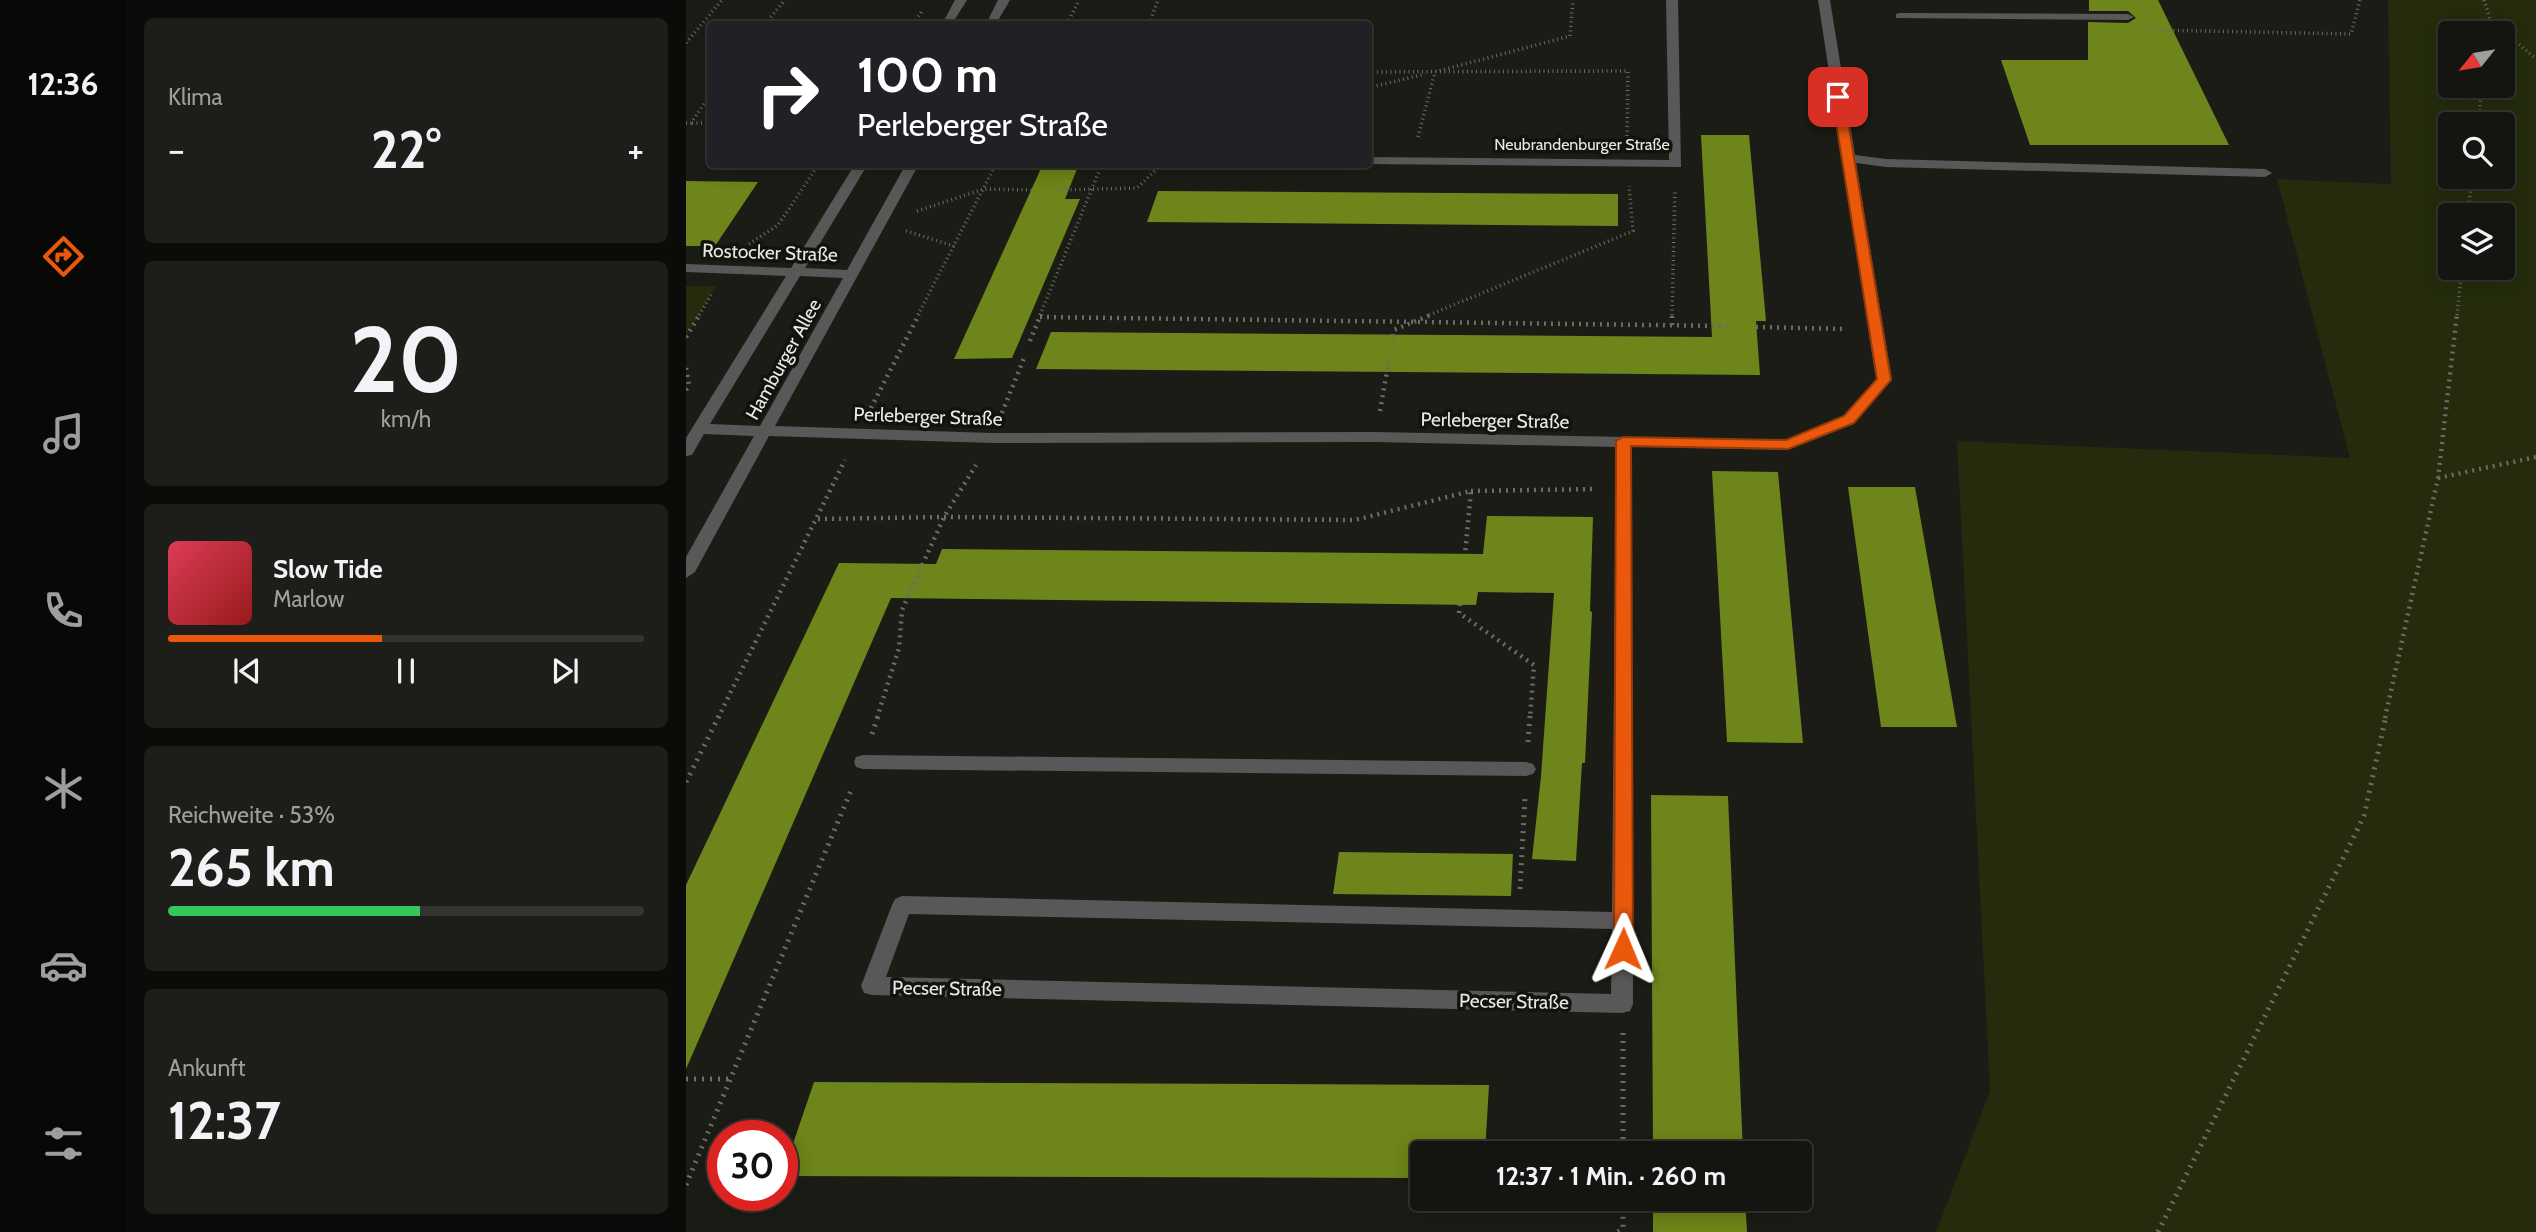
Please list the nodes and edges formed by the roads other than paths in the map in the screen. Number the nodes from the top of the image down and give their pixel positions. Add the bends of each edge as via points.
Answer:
1 (961, 0) edge
2 (1004, 0) edge
3 (1672, 0) edge
4 (1824, 0) edge
5 (1900, 16) dead end
6 (2128, 17) dead end
7 (949, 21) edge
8 (993, 21) edge
9 (1847, 159) junction
10 (1372, 161) edge
11 (860, 168) edge
12 (911, 168) edge
13 (2265, 173) dead end
14 (686, 268) edge
15 (796, 272) junction
16 (853, 274) junction
17 (699, 429) junction
18 (765, 431) junction
19 (1623, 441) junction
20 (686, 451) edge
21 (686, 572) edge
22 (863, 762) road end
23 (1526, 769) dead end
24 (1624, 921) junction

1 - 7 street
2 - 8 street
3 - 10 street, Neubrandenburger Straße via 1676,164
4 - 9 street, Perleberger Straße
5 - 6 street
9 - 13 street
9 - 19 street, Perleberger Straße via 1884,380 1849,420 1788,445
11 - 15 street, Hamburger Allee
12 - 16 street, Hamburger Allee
14 - 15 street, Rostocker Straße
15 - 16 street, Rostocker Straße
15 - 17 street, Hamburger Allee
16 - 18 street, Hamburger Allee
17 - 18 street, Perleberger Straße
17 - 20 street, Hamburger Allee
18 - 19 street, Perleberger Straße via 992,438
18 - 21 street, Hamburger Allee
19 - 24 street
22 - 23 street
24 - 24 street, Pecser Straße via 902,905 872,986 1622,1004

